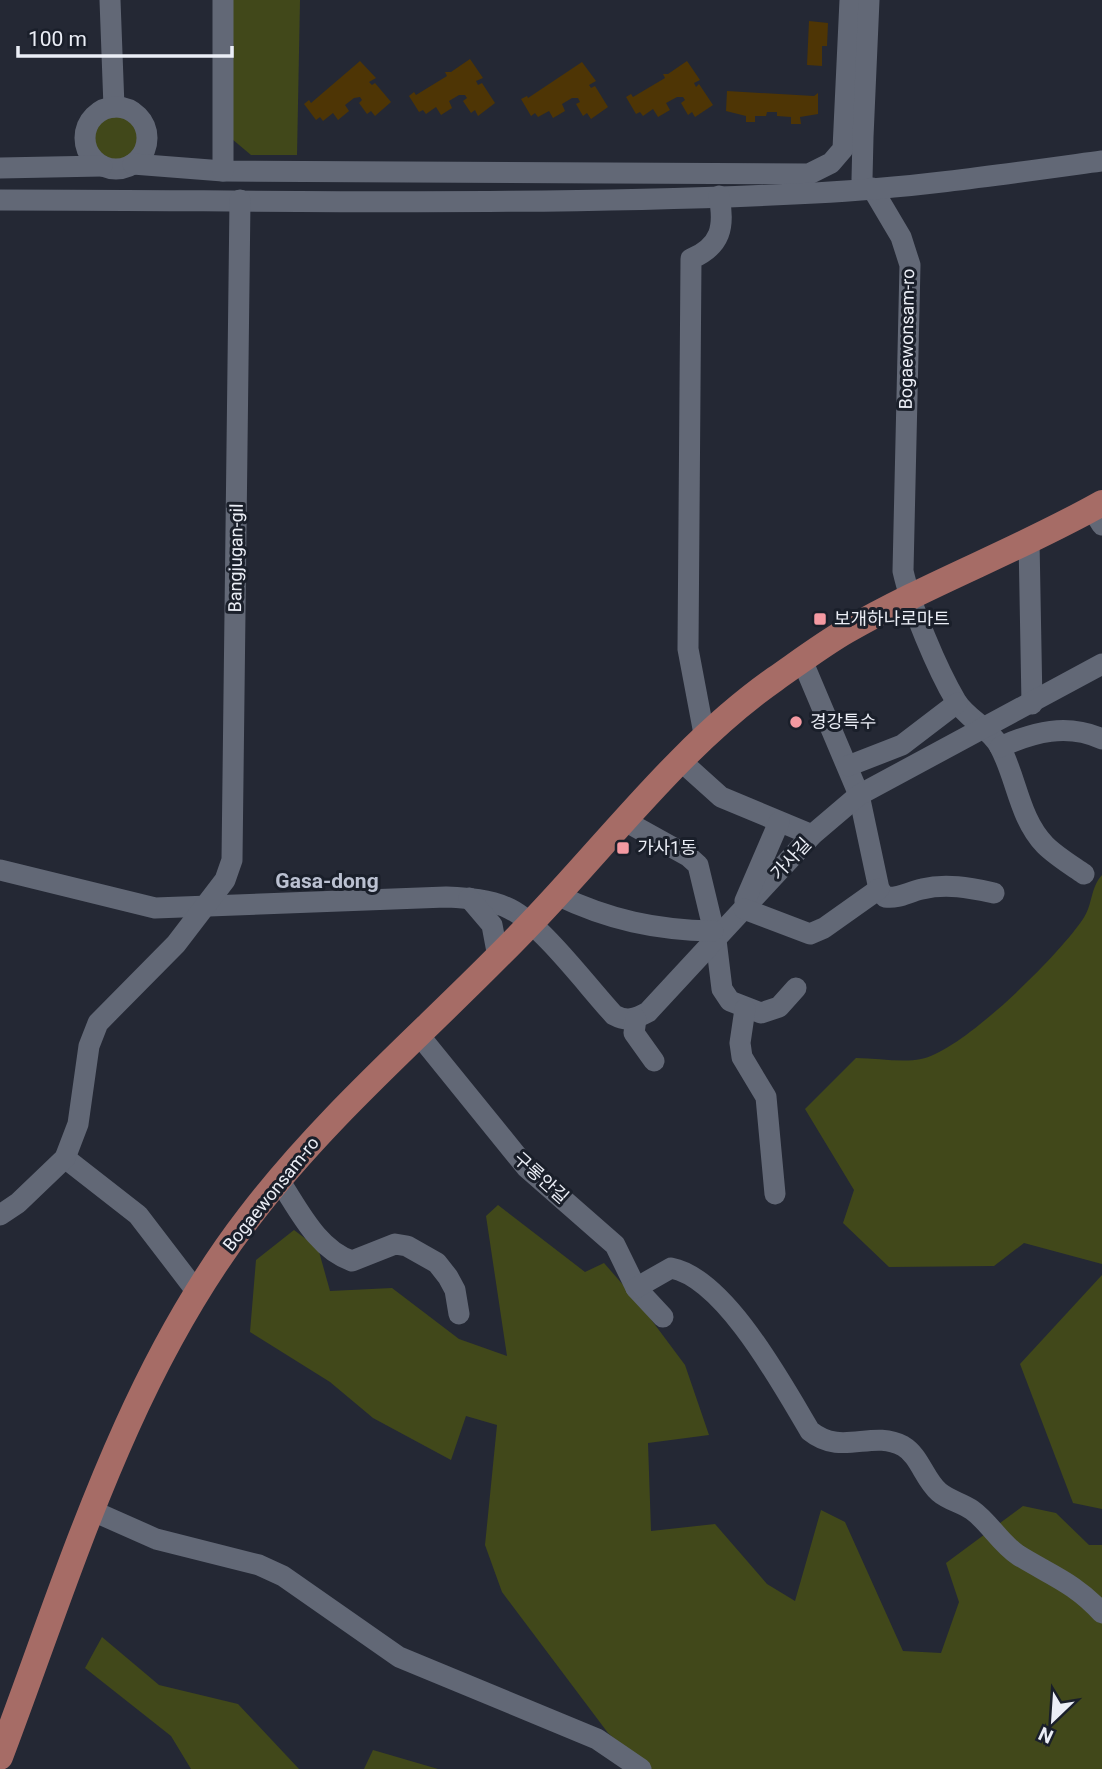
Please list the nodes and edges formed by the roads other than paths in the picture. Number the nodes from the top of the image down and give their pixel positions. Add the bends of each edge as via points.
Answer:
1 (110, 0) edge
2 (223, 0) edge
3 (850, 0) edge
4 (869, 0) edge
5 (114, 107) junction
6 (1102, 161) edge
7 (133, 164) junction
8 (102, 166) junction
9 (0, 168) edge
10 (223, 171) junction
11 (869, 188) junction
12 (719, 196) junction
13 (0, 200) edge
14 (240, 200) junction
15 (1099, 512) edge
16 (1029, 540) junction
17 (909, 598) junction
18 (802, 660) junction
19 (1102, 664) edge
20 (957, 703) junction
21 (1032, 704) junction
22 (986, 729) junction
23 (705, 739) junction
24 (1102, 739) edge
25 (1000, 747) junction
26 (681, 762) junction
27 (848, 766) junction
28 (859, 795) junction
29 (625, 821) junction
30 (779, 822) junction
31 (813, 835) junction
32 (0, 870) edge
33 (1084, 874) dead end
34 (879, 889) junction
35 (994, 892) dead end
36 (557, 895) junction
37 (469, 898) junction
38 (205, 908) junction
39 (742, 911) junction
40 (530, 924) junction
41 (714, 935) junction
42 (498, 957) junction
43 (796, 988) dead end
44 (745, 1009) junction
45 (636, 1019) junction
46 (419, 1035) junction
47 (654, 1061) dead end
48 (65, 1158) junction
49 (279, 1180) junction
50 (775, 1194) dead end
51 (0, 1215) edge
52 (636, 1287) junction
53 (197, 1292) junction
54 (459, 1314) dead end
55 (663, 1317) dead end
56 (93, 1511) junction
57 (1102, 1613) edge
58 (0, 1757) edge
59 (640, 1769) edge

1 - 5 street
2 - 10 street
3 - 10 street via 843,149 831,163 809,174
4 - 11 street via 863,151
5 - 7 street via 136,115 145,128 146,144
5 - 8 street via 99,112 86,132 90,155
6 - 11 street
7 - 8 street via 118,169
7 - 10 street
8 - 9 street
11 - 12 street
11 - 17 street, Bogaewonsam-ro via 901,237 910,265 903,571
12 - 14 street
12 - 23 street via 718,240 691,259 688,649
13 - 14 street
14 - 38 street, Bangjugan-gil via 232,860 225,880
15 - 16 main road, Bogaewonsam-ro
16 - 17 main road, Bogaewonsam-ro
16 - 21 street
17 - 18 main road, Bogaewonsam-ro
17 - 20 street
18 - 23 main road, Bogaewonsam-ro
18 - 27 street
19 - 21 street, 가사길
20 - 22 street
20 - 27 street via 902,745
21 - 22 street, 가사길
22 - 25 street
22 - 28 street, 가사길
23 - 26 main road, Bogaewonsam-ro
24 - 25 street via 1071,729 1030,734
25 - 33 street via 1034,830 1045,845
26 - 29 main road, Bogaewonsam-ro
26 - 30 street via 721,797
27 - 28 street
28 - 31 street, 가사길
28 - 34 street
29 - 36 main road, Bogaewonsam-ro
29 - 41 street via 698,865
30 - 31 street
30 - 39 street
31 - 39 street, 가사길
32 - 38 street via 135,906
34 - 35 street via 885,897 896,898 957,885
34 - 39 street via 810,934
36 - 40 main road, Bogaewonsam-ro
36 - 41 street via 642,926
37 - 38 street
37 - 40 street via 511,910
37 - 42 street via 492,925
38 - 48 street, Bangjugan-gil via 98,1023 89,1046 78,1124
39 - 41 street, 가사길
40 - 42 main road, Bogaewonsam-ro
40 - 45 street via 614,1015
41 - 44 street via 722,989 730,1001
41 - 45 street, 가사길 via 648,1012
42 - 46 main road, Bogaewonsam-ro
43 - 44 street via 779,1007 761,1013
44 - 50 street via 742,1056 766,1097
45 - 47 street via 634,1033
46 - 49 main road, Bogaewonsam-ro
46 - 52 street, 구롱안길 via 526,1167 615,1245
48 - 51 street
48 - 53 street via 138,1214
49 - 53 main road, Bogaewonsam-ro
49 - 54 street via 318,1238 338,1256 352,1261 395,1244 437,1263 455,1290
52 - 55 street, 구롱안길
52 - 57 street via 671,1268 695,1277 747,1328 810,1431 836,1444 885,1441 902,1446 940,1493 975,1512 1017,1554 1066,1580
53 - 56 main road, Bogaewonsam-ro via 133,1410
56 - 58 main road, Bogaewonsam-ro
56 - 59 street via 156,1539 232,1555 271,1570 399,1657 597,1739

